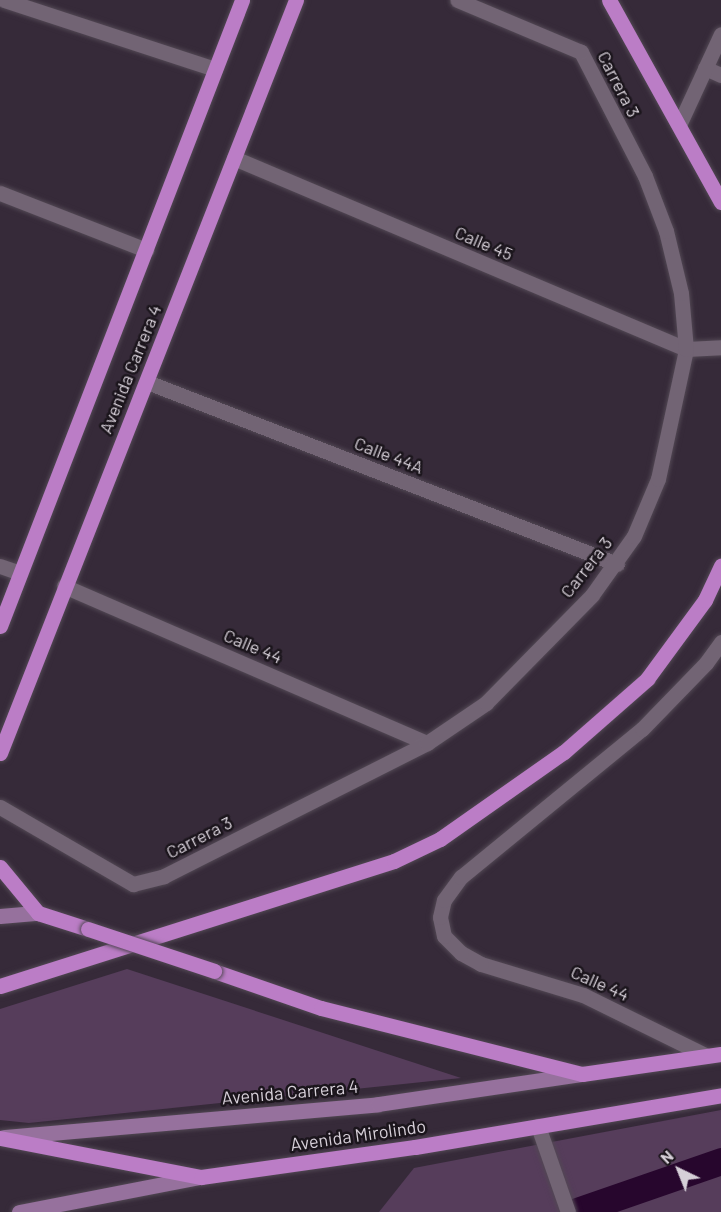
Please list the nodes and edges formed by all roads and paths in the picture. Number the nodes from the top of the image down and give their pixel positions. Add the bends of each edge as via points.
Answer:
1 (4, 0) edge
2 (242, 0) edge
3 (296, 0) edge
4 (457, 0) edge
5 (609, 0) edge
6 (721, 34) edge
7 (705, 68) junction
8 (215, 69) junction
9 (721, 75) edge
10 (679, 125) junction
11 (234, 158) junction
12 (0, 193) edge
13 (721, 202) edge
14 (146, 250) junction
15 (721, 347) edge
16 (686, 350) junction
17 (147, 382) junction
18 (617, 564) junction
19 (0, 566) edge
20 (721, 566) edge
21 (20, 573) junction
22 (64, 586) junction
23 (0, 626) edge
24 (721, 642) edge
25 (427, 743) junction
26 (0, 753) edge
27 (0, 807) edge
28 (0, 867) edge
29 (38, 913) junction
30 (0, 916) edge
31 (0, 986) edge
32 (714, 1055) edge
33 (582, 1074) junction
34 (721, 1095) edge
35 (538, 1126) junction
36 (0, 1138) edge
37 (201, 1177) junction
38 (20, 1212) edge
39 (568, 1212) edge

1 - 8 street
2 - 8 main road, Avenida Carrera 4
3 - 11 main road, Avenida Carrera 4
4 - 16 street, Carrera 3 via 581,52 645,176 666,231 681,293
5 - 10 main road
6 - 7 street
7 - 9 street
7 - 10 street
8 - 14 main road, Avenida Carrera 4
10 - 13 main road
11 - 16 street, Calle 45
11 - 17 main road, Avenida Carrera 4
12 - 14 street
14 - 21 main road, Avenida Carrera 4
15 - 16 street, Calle 45
16 - 18 street, Carrera 3 via 658,479 634,536
17 - 18 street, Calle 44A
17 - 22 main road, Avenida Carrera 4
18 - 25 street, Carrera 3 via 542,649 486,703
19 - 21 street
20 - 31 main road via 705,600 647,679 564,752 440,839 394,861
21 - 23 main road, Avenida Carrera 4
22 - 25 street, Calle 44
22 - 26 main road, Avenida Carrera 4
24 - 32 street, Calle 44 via 706,663 642,729 461,877 444,900 440,917 444,936 461,953 481,964 583,995
25 - 27 street, Carrera 3 via 164,876 133,884
28 - 29 main road
29 - 30 main road
29 - 33 main road, bridge via 321,1008
32 - 33 main road
33 - 36 main road, Avenida Carrera 4 via 378,1104
34 - 35 main road, Avenida Mirolindo
35 - 37 main road, Avenida Mirolindo
35 - 39 street
36 - 37 main road, Avenida Mirolindo
37 - 38 main road

